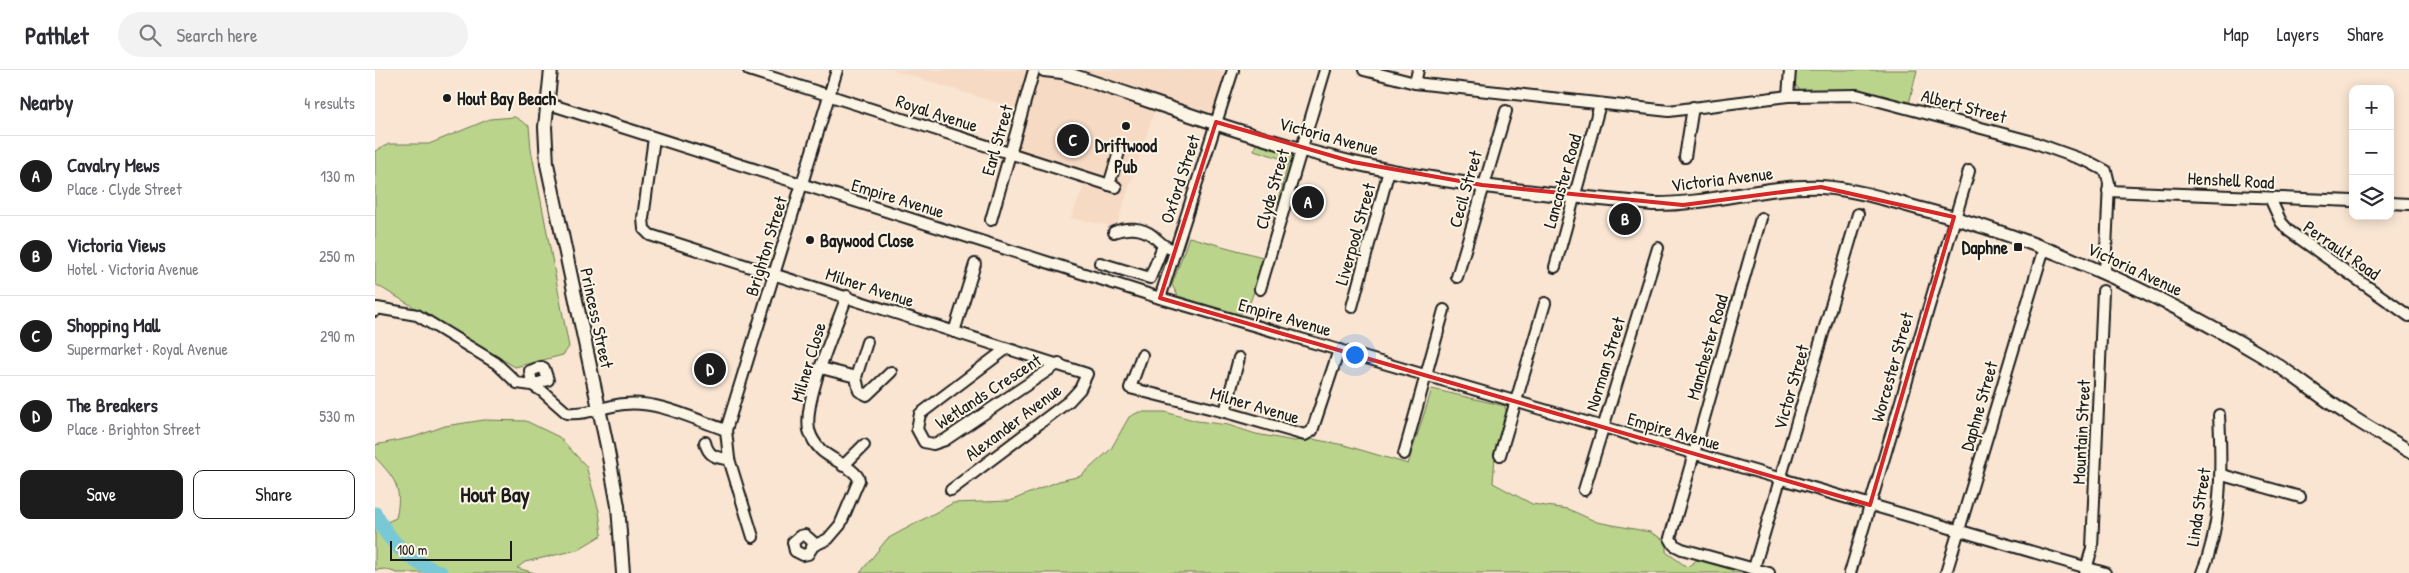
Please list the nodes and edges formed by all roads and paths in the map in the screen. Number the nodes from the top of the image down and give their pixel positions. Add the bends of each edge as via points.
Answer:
1 (551, 70) edge
2 (749, 70) edge
3 (837, 70) edge
4 (1035, 70) edge
5 (1043, 70) edge
6 (1233, 70) edge
7 (1325, 70) edge
8 (1364, 70) edge
9 (1418, 70) edge
10 (1790, 70) edge
11 (1060, 71) edge
12 (1415, 83) junction
13 (829, 96) junction
14 (1788, 96) junction
15 (546, 103) junction
16 (1600, 104) junction
17 (1693, 107) junction
18 (1505, 111) dead end
19 (1216, 122) junction
20 (654, 138) junction
21 (1301, 149) junction
22 (1119, 152) dead end
23 (1009, 153) junction
24 (1685, 157) dead end
25 (1389, 170) junction
26 (1969, 171) dead end
27 (802, 185) junction
28 (1482, 185) junction
29 (2108, 191) junction
30 (1575, 196) junction
31 (2270, 198) junction
32 (2349, 201) edge
33 (2394, 203) edge
34 (2409, 204) edge
35 (1858, 214) dead end
36 (1761, 218) dead end
37 (1954, 218) junction
38 (991, 220) dead end
39 (1114, 232) dead end
40 (1163, 246) junction
41 (1658, 248) dead end
42 (2044, 248) junction
43 (1174, 250) junction
44 (1100, 263) dead end
45 (975, 264) dead end
46 (1555, 267) dead end
47 (2105, 272) junction
48 (775, 275) junction
49 (1457, 277) dead end
50 (1260, 288) dead end
51 (2103, 291) dead end
52 (847, 296) junction
53 (1159, 298) junction
54 (1545, 304) dead end
55 (1352, 306) dead end
56 (376, 308) edge
57 (1444, 310) dead end
58 (2409, 316) edge
59 (954, 332) junction
60 (867, 342) dead end
61 (1006, 349) junction
62 (1339, 350) junction
63 (1142, 355) dead end
64 (1239, 358) dead end
65 (1059, 363) junction
66 (821, 368) junction
67 (891, 372) dead end
68 (1087, 374) joint
69 (1425, 376) junction
70 (856, 377) junction
71 (548, 380) junction
72 (532, 385) junction
73 (554, 402) junction
74 (1515, 402) junction
75 (598, 408) junction
76 (1225, 412) junction
77 (2219, 416) dead end
78 (2351, 416) junction
79 (1603, 427) junction
80 (726, 430) junction
81 (705, 442) dead end
82 (864, 445) dead end
83 (2409, 451) edge
84 (1693, 453) junction
85 (1404, 454) dead end
86 (1500, 455) dead end
87 (729, 459) junction
88 (2409, 461) edge
89 (843, 466) junction
90 (2222, 475) junction
91 (1781, 479) junction
92 (951, 490) dead end
93 (1584, 490) dead end
94 (2300, 497) dead end
95 (1870, 505) junction
96 (1959, 530) junction
97 (753, 537) dead end
98 (813, 546) dead end
99 (1754, 568) junction
100 (2087, 570) edge
101 (623, 573) edge
102 (1769, 573) edge
103 (1850, 573) edge
104 (1946, 573) edge
105 (2105, 573) edge
106 (2201, 573) edge

1 - 15 street, Princess Street
2 - 13 street, Royal Avenue
3 - 13 street, Brighton Street
4 - 5 street, Victoria Avenue
4 - 23 street, Earl Street
5 - 11 street, Victoria Avenue
6 - 19 street, Oxford Street
7 - 21 street, Clyde Street
8 - 12 street, Albert Street
9 - 12 street
10 - 14 street
11 - 19 street, Victoria Avenue
12 - 16 street, Albert Street
13 - 23 street, Royal Avenue
13 - 27 street, Brighton Street
14 - 17 street, Albert Street
14 - 29 street, Albert Street via 1857,95 2030,141 2106,171
15 - 20 street, Empire Avenue
15 - 75 street, Princess Street via 549,176
16 - 17 street, Albert Street via 1669,110
16 - 30 street, Lancaster Road
17 - 24 street
18 - 28 street, Cecil Street
19 - 21 street, Victoria Avenue
19 - 43 street, Oxford Street
20 - 27 street, Empire Avenue
20 - 48 street, Milner Avenue via 643,214 645,229 652,236
21 - 25 street, Victoria Avenue
21 - 50 street, Clyde Street
22 - 23 street, Royal Avenue via 1113,186
23 - 38 street, Earl Street
25 - 28 street, Victoria Avenue
25 - 55 street, Liverpool Street
26 - 37 street, Worcester Street
27 - 48 street, Brighton Street
27 - 53 street, Empire Avenue
28 - 30 street, Victoria Avenue
28 - 49 street, Cecil Street
29 - 31 street, Henshell Road
29 - 47 street
30 - 37 street, Victoria Avenue via 1683,205 1795,187 1821,187 1864,194
30 - 46 street, Lancaster Road
31 - 32 street, Henshell Road
31 - 58 street, Perrault Road via 2289,232
33 - 34 street
35 - 91 street, Victor Street
36 - 84 street, Manchester Road
37 - 42 street, Victoria Avenue
37 - 95 street, Worcester Street
39 - 40 street via 1130,228 1149,233
40 - 43 street
40 - 44 street via 1150,278
41 - 79 street, Norman Street
42 - 47 street, Victoria Avenue
42 - 96 street, Daphne Street
43 - 53 street, Oxford Street
45 - 59 street
47 - 78 street, Victoria Avenue via 2229,336
48 - 52 street, Milner Avenue
48 - 80 street, Brighton Street
51 - 100 street, Mountain Street via 2092,548
52 - 59 street, Milner Avenue
52 - 66 street, Milner Close
53 - 62 street, Empire Avenue
54 - 74 street
56 - 72 street via 417,316 496,363 517,383
57 - 69 street
59 - 61 street, Milner Avenue
60 - 70 street
61 - 65 street, Milner Avenue
61 - 65 street, Wetlands Crescent via 920,414 917,428 924,442 933,444 945,440
62 - 69 street, Empire Avenue
62 - 76 street, Milner Avenue via 1312,431 1308,434 1300,435
63 - 76 street, Milner Avenue via 1130,388
64 - 76 street
65 - 68 street, Milner Avenue
66 - 70 street
66 - 89 street, Milner Close via 809,411 809,431 819,448
67 - 70 street via 867,395 859,391
68 - 92 street, Alexander Avenue via 1069,401
69 - 74 street, Empire Avenue
69 - 85 street
71 - 72 street
71 - 72 street via 543,367 531,369
71 - 73 street
72 - 73 street
73 - 75 street via 567,413
74 - 79 street, Empire Avenue
74 - 86 street
75 - 80 street via 646,404
75 - 101 street, Princess Street via 618,506
77 - 90 street, Linda Street
78 - 83 street, Victoria Avenue
78 - 88 street, Victoria Avenue
79 - 84 street, Empire Avenue
79 - 93 street, Norman Street
80 - 87 street
81 - 87 street via 713,456
82 - 89 street
84 - 91 street, Empire Avenue
84 - 99 street, Manchester Road via 1670,538 1673,544
87 - 97 street
89 - 98 street, Milner Close via 858,476 858,485 834,534
90 - 94 street
90 - 106 street, Linda Street via 2211,541
91 - 95 street, Empire Avenue
91 - 99 street, Victor Street
95 - 96 street, Empire Avenue
95 - 103 street, Worcester Street
96 - 100 street, Empire Avenue
96 - 104 street, Daphne Street
99 - 102 street
100 - 105 street, Empire Avenue

